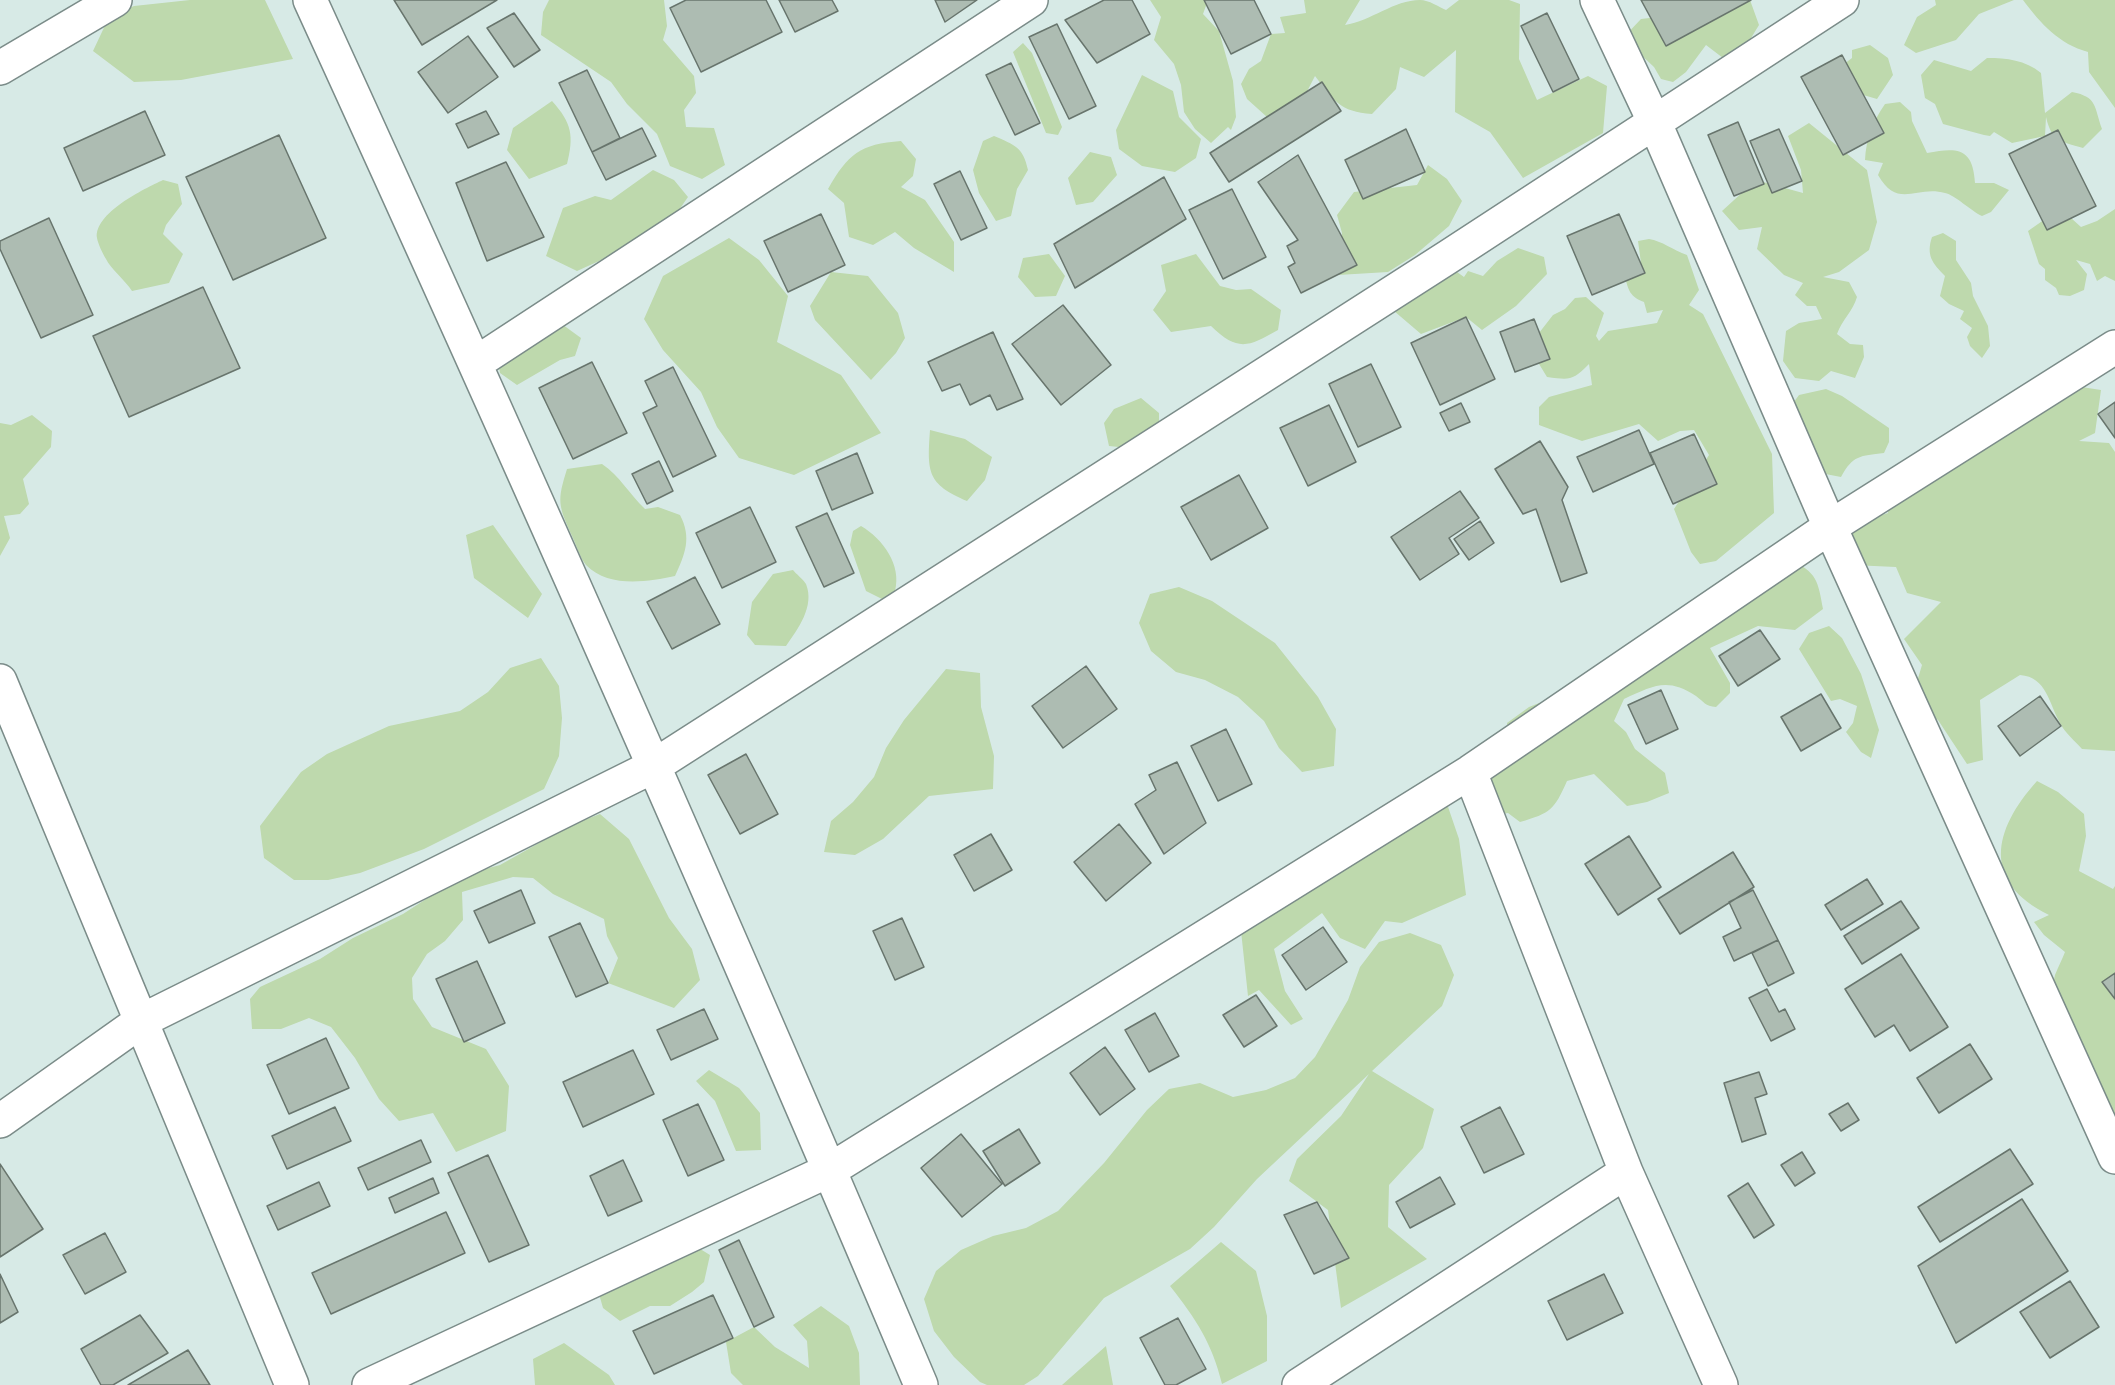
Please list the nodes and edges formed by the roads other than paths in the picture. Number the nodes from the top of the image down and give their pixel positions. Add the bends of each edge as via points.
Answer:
1 (115, 0) edge
2 (310, 0) edge
3 (1031, 0) edge
4 (1597, 0) edge
5 (1842, 0) edge
6 (0, 68) edge
7 (1654, 121) junction
8 (2115, 347) edge
9 (476, 363) junction
10 (1830, 527) junction
11 (0, 681) edge
12 (654, 766) junction
13 (1470, 772) junction
14 (141, 1021) junction
15 (0, 1121) edge
16 (2115, 1157) edge
17 (830, 1170) junction
18 (1626, 1172) junction
19 (292, 1385) edge
20 (369, 1385) edge
21 (921, 1385) edge
22 (1299, 1385) edge
23 (1721, 1385) edge

1 - 6 street
2 - 9 street
3 - 9 street
4 - 7 street
5 - 7 street
7 - 10 street
7 - 12 street
8 - 10 street
9 - 12 street
10 - 13 street
10 - 16 street
11 - 14 street
12 - 14 street
12 - 17 street
13 - 17 street
13 - 18 street
14 - 15 street
14 - 19 street
17 - 20 street
17 - 21 street
18 - 22 street
18 - 23 street

